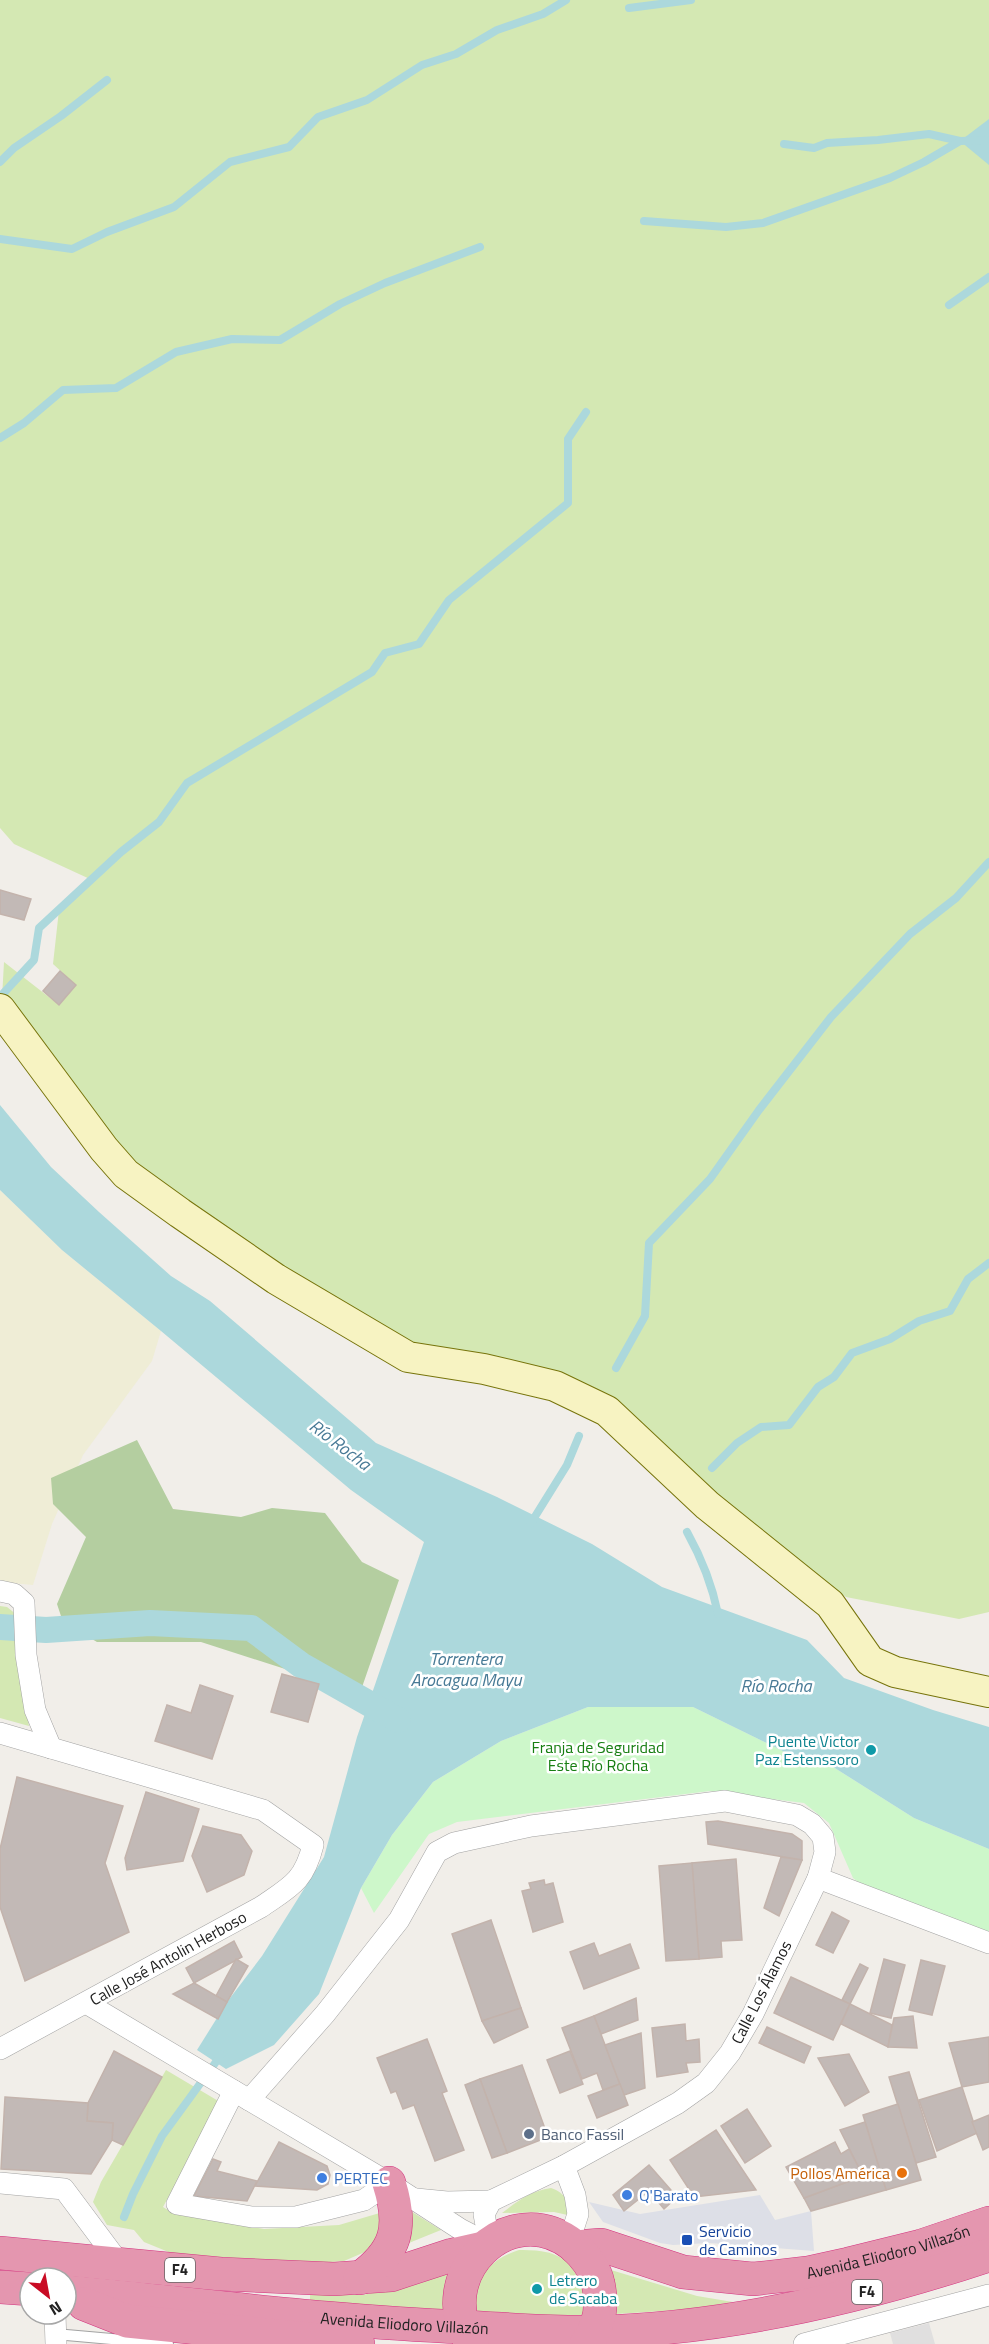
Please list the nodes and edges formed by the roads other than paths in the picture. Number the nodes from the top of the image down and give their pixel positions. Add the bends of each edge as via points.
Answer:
1 (0, 1009) edge
2 (0, 1592) edge
3 (989, 1692) edge
4 (0, 1733) edge
5 (51, 1748) junction
6 (818, 1878) junction
7 (989, 1943) edge
8 (86, 2003) junction
9 (0, 2049) edge
10 (234, 2091) junction
11 (564, 2166) junction
12 (0, 2183) edge
13 (401, 2191) junction
14 (490, 2201) junction
15 (989, 2223) edge
16 (489, 2244) junction
17 (572, 2245) junction
18 (0, 2253) edge
19 (989, 2255) edge
20 (120, 2264) junction
21 (360, 2278) junction
22 (0, 2287) edge
23 (18, 2288) edge
24 (78, 2295) edge
25 (989, 2295) edge
26 (78, 2299) edge
27 (56, 2331) edge
28 (468, 2336) edge
29 (590, 2338) edge
30 (168, 2344) edge
31 (358, 2344) edge
32 (804, 2344) edge

1 - 3 street via 104,1149 126,1173 180,1213 276,1279 408,1357 555,1386 607,1411 707,1505 830,1604 870,1661 895,1672
2 - 5 street via 14,1593 24,1603 26,1655 35,1710
4 - 5 street
5 - 8 street, Calle José Antolin Herboso via 263,1810 313,1845 308,1865 293,1885 261,1907
6 - 7 street
6 - 10 street, Calle Los Álamos via 825,1852 823,1837 812,1824 797,1815 725,1801 531,1826 454,1843 437,1852 399,1920 325,2014
6 - 11 street, Calle Los Álamos via 753,2014 706,2083 678,2103
8 - 9 street, Calle José Antolin Herboso
8 - 10 street
10 - 13 street
10 - 13 street, Calle Los Álamos via 177,2204 252,2217 296,2217
11 - 14 street, Calle Los Álamos
11 - 17 street via 578,2214
12 - 20 street via 64,2189
13 - 14 street via 447,2202
13 - 16 street
13 - 21 highway via 394,2240 382,2260
14 - 16 street via 484,2214
15 - 17 highway, Avenida Eliodoro Villazón / F4 via 921,2246 848,2264 753,2279 682,2272 601,2245
16 - 17 highway, F4 via 510,2234 532,2231 555,2235
16 - 21 highway, F4 via 391,2275
16 - 28 highway via 468,2266 460,2287 458,2303
17 - 29 highway via 590,2264 600,2293 601,2308
18 - 20 highway, F4
19 - 29 highway, Avenida Eliodoro Villazón / F4 via 917,2279 833,2300 742,2318
20 - 21 highway, F4 via 285,2279
22 - 23 highway
24 - 28 highway, Avenida Eliodoro Villazón / F4 via 410,2325
25 - 32 street
26 - 31 highway, F4 via 127,2321
27 - 30 lane
28 - 29 highway, Avenida Eliodoro Villazón / F4 via 534,2331

